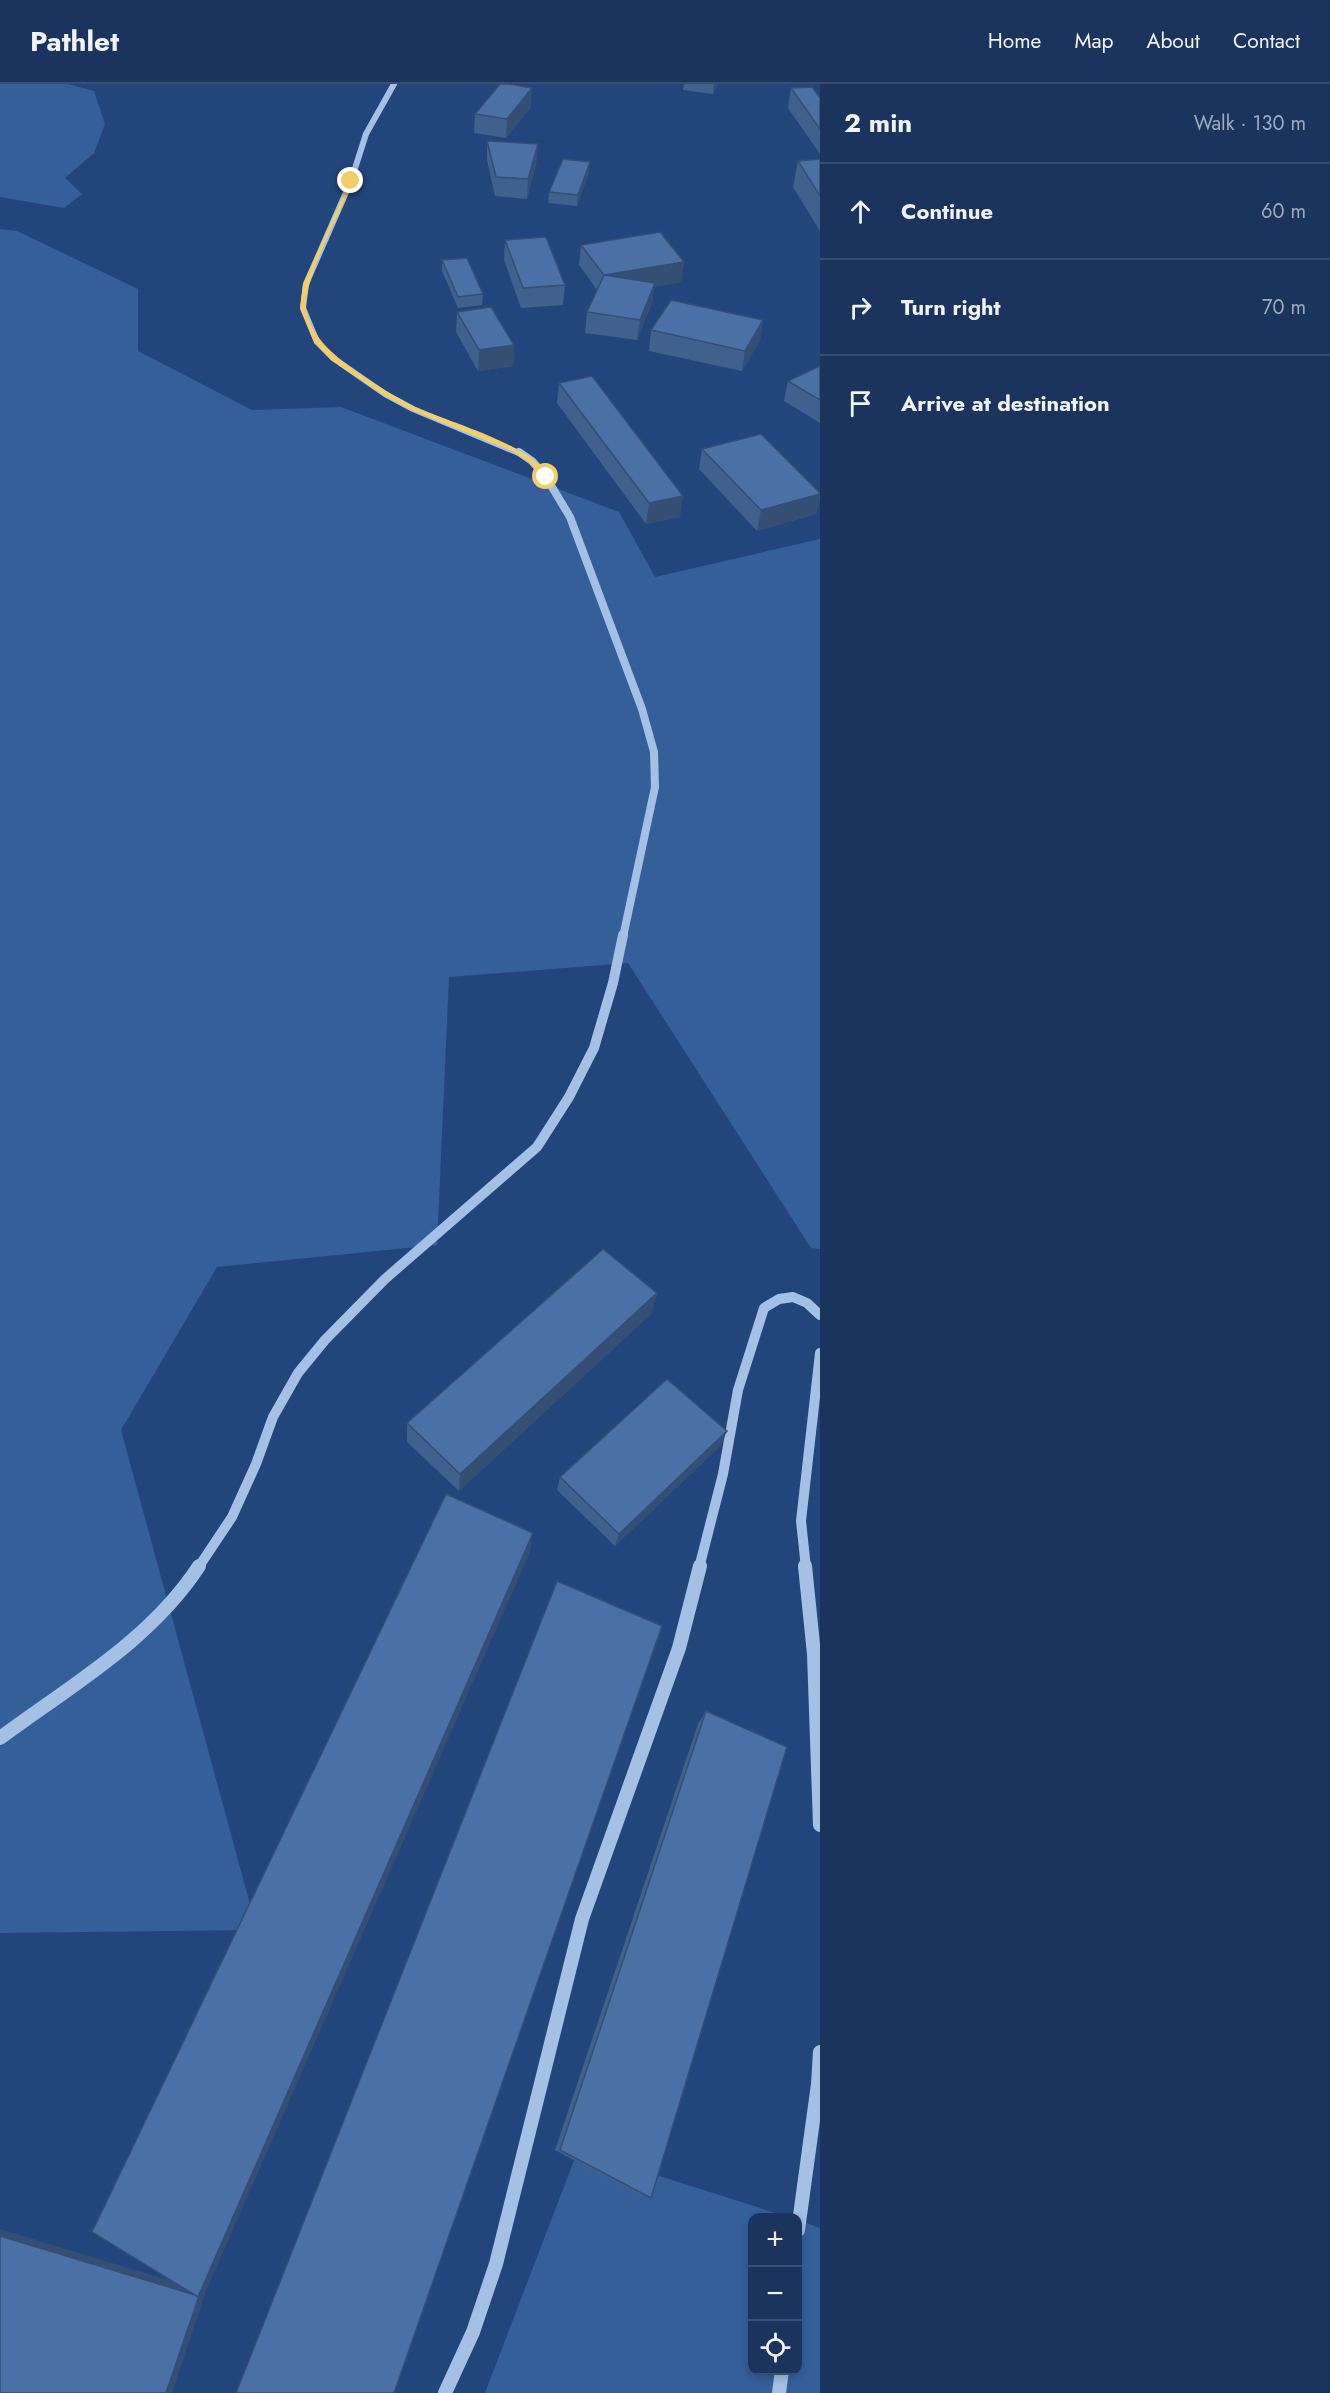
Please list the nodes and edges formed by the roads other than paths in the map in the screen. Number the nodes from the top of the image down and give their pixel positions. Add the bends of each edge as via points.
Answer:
1 (394, 84) edge
2 (820, 1315) edge
3 (820, 1353) edge
4 (0, 1738) edge
5 (820, 1825) edge
6 (820, 2052) edge
7 (800, 2213) edge
8 (781, 2375) edge
9 (445, 2393) edge
10 (779, 2393) edge

1 - 4 street via 366,134 351,181 306,284 303,308 317,342 333,358 413,409 517,451 532,461 570,517 642,709 654,752 655,788 613,983 594,1048 537,1147 385,1279 298,1373 273,1417 232,1517 181,1594 140,1635
2 - 9 street via 802,1299 786,1296 774,1299 764,1308 738,1390 723,1474 679,1648 582,1919 496,2264 473,2332
3 - 5 street via 801,1521 814,1654
6 - 7 street
8 - 10 street

